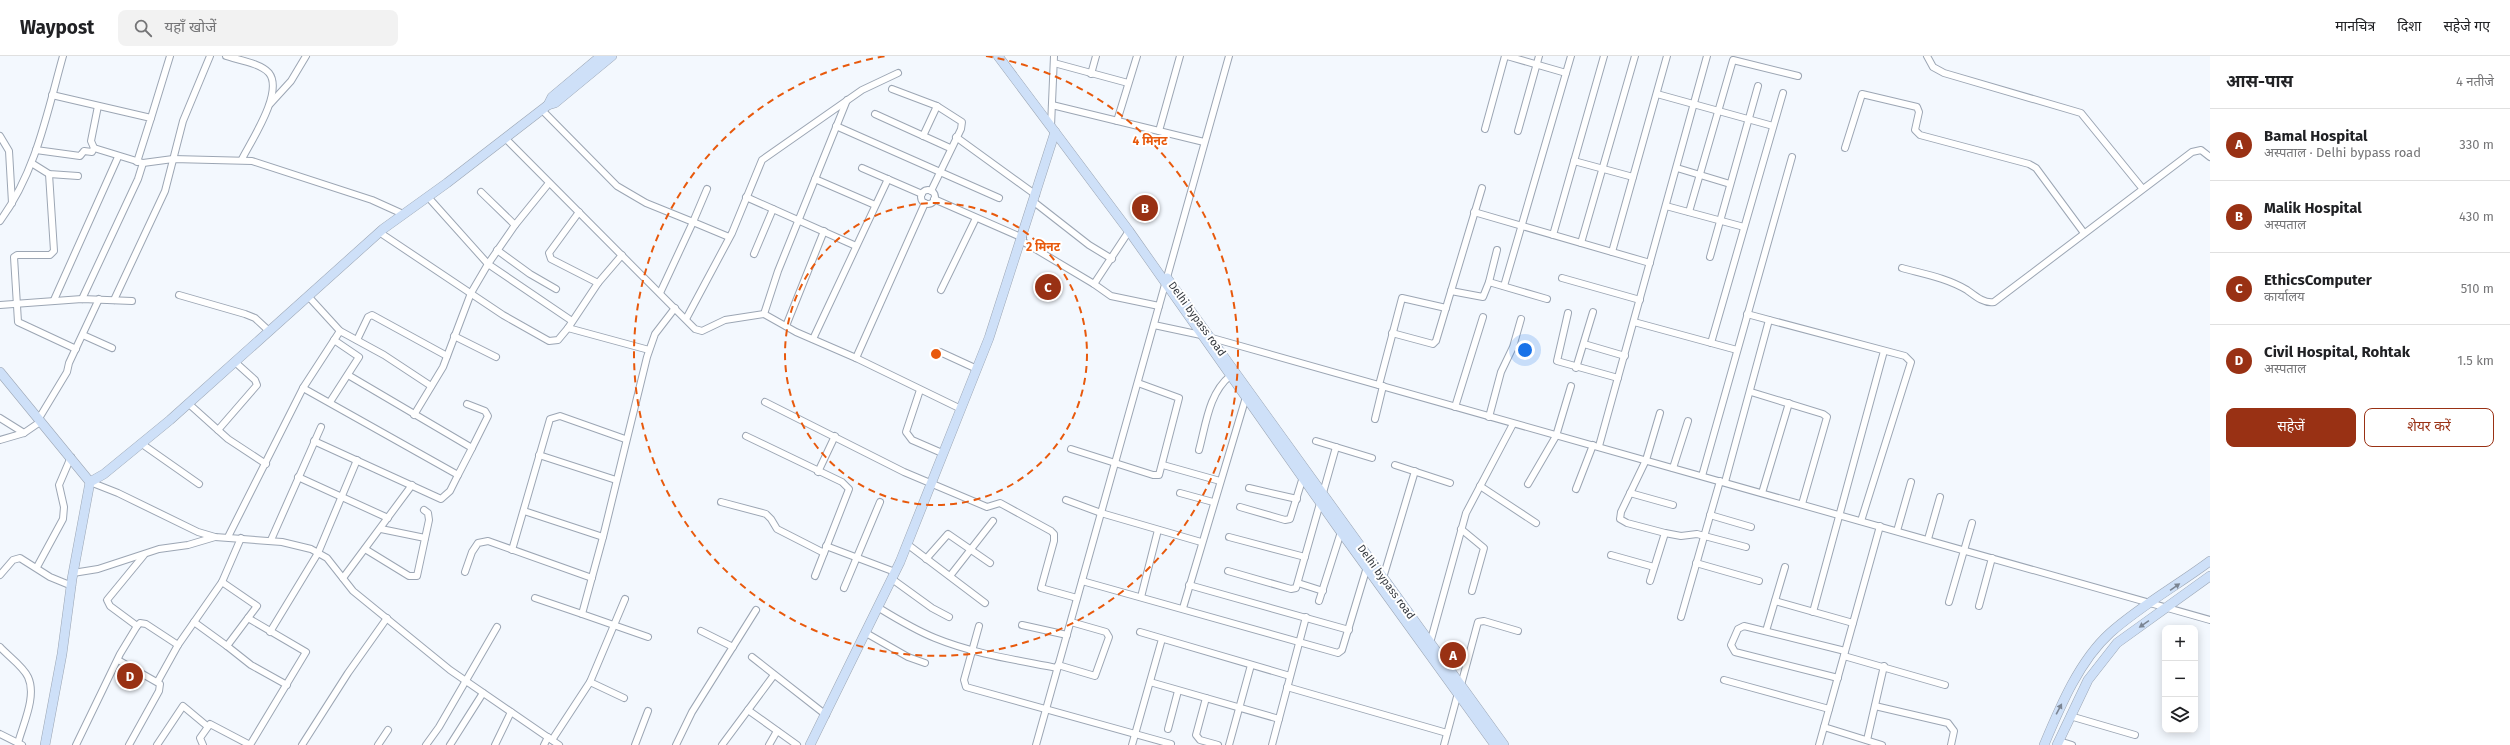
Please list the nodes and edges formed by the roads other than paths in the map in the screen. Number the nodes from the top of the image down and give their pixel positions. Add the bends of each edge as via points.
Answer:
1 (63, 56) edge
2 (170, 56) edge
3 (210, 56) edge
4 (226, 56) edge
5 (306, 56) edge
6 (601, 56) edge
7 (612, 56) edge
8 (998, 56) edge
9 (1054, 56) edge
10 (1096, 56) edge
11 (1137, 56) edge
12 (1180, 56) edge
13 (1229, 56) edge
14 (1506, 56) edge
15 (1539, 56) edge
16 (1571, 56) edge
17 (1604, 56) edge
18 (1635, 56) edge
19 (1667, 56) edge
20 (1707, 56) edge
21 (1927, 56) edge
22 (1054, 63) junction
23 (1537, 64) junction
24 (1566, 72) junction
25 (898, 73) dead end
26 (1091, 74) junction
27 (1798, 76) dead end
28 (1128, 83) junction
29 (1758, 86) dead end
30 (892, 89) dead end
31 (1782, 93) dead end
32 (1657, 94) junction
33 (52, 95) junction
34 (847, 100) junction
35 (270, 104) junction
36 (1694, 104) junction
37 (1052, 105) junction
38 (98, 106) junction
39 (937, 106) junction
40 (545, 107) junction
41 (1718, 111) junction
42 (875, 114) dead end
43 (151, 118) junction
44 (1749, 119) junction
45 (1117, 121) junction
46 (836, 126) junction
47 (1773, 126) junction
48 (1053, 129) junction
49 (1484, 129) dead end
50 (1159, 131) junction
51 (1518, 131) dead end
52 (0, 136) edge
53 (923, 136) junction
54 (956, 137) junction
55 (505, 138) junction
56 (1204, 142) junction
57 (94, 148) junction
58 (950, 148) junction
59 (1845, 148) dead end
60 (36, 150) junction
61 (118, 157) junction
62 (1792, 157) dead end
63 (2210, 157) edge
64 (173, 159) junction
65 (242, 159) junction
66 (1574, 161) junction
67 (140, 163) junction
68 (33, 164) junction
69 (862, 168) dead end
70 (1677, 168) junction
71 (1603, 169) junction
72 (940, 172) junction
73 (49, 174) junction
74 (1699, 175) junction
75 (78, 176) dead end
76 (1633, 177) junction
77 (815, 179) junction
78 (888, 179) junction
79 (549, 183) junction
80 (1730, 184) junction
81 (1482, 188) dead end
82 (2142, 188) junction
83 (707, 189) dead end
84 (931, 191) junction
85 (481, 192) dead end
86 (922, 194) junction
87 (428, 197) junction
88 (746, 197) junction
89 (999, 198) dead end
90 (1035, 198) junction
91 (934, 199) junction
92 (12, 203) junction
93 (925, 203) junction
94 (875, 205) junction
95 (1666, 206) junction
96 (773, 209) junction
97 (579, 212) junction
98 (1474, 212) junction
99 (1689, 212) junction
100 (403, 214) junction
101 (976, 218) junction
102 (799, 220) junction
103 (1720, 220) junction
104 (0, 221) edge
105 (693, 222) junction
106 (515, 225) junction
107 (1522, 226) junction
108 (1744, 227) junction
109 (824, 231) junction
110 (1129, 231) junction
111 (379, 232) junction
112 (2084, 233) junction
113 (1553, 235) junction
114 (729, 237) junction
115 (1022, 240) junction
116 (1581, 243) junction
117 (856, 246) junction
118 (497, 250) junction
119 (1497, 250) dead end
120 (1612, 252) junction
121 (754, 254) dead end
122 (622, 256) junction
123 (1710, 258) dead end
124 (1112, 259) junction
125 (1650, 263) junction
126 (488, 264) junction
127 (1902, 268) dead end
128 (1562, 278) dead end
129 (1166, 281) junction
130 (1489, 282) junction
131 (598, 284) junction
132 (1094, 284) junction
133 (1504, 286) junction
134 (556, 289) dead end
135 (941, 290) dead end
136 (1451, 291) junction
137 (471, 293) junction
138 (660, 293) junction
139 (179, 295) dead end
140 (308, 296) junction
141 (82, 299) junction
142 (99, 299) junction
143 (1547, 299) dead end
144 (54, 300) junction
145 (114, 300) junction
146 (1640, 300) junction
147 (132, 301) dead end
148 (16, 304) junction
149 (0, 305) edge
150 (1159, 306) junction
151 (675, 308) junction
152 (1446, 308) junction
153 (1593, 312) dead end
154 (1568, 313) dead end
155 (764, 314) junction
156 (1747, 314) junction
157 (1483, 317) dead end
158 (686, 319) junction
159 (1521, 319) dead end
160 (1769, 320) junction
161 (572, 321) junction
162 (1634, 322) junction
163 (1154, 325) junction
164 (786, 326) junction
165 (568, 328) junction
166 (269, 331) junction
167 (340, 331) junction
168 (1392, 333) junction
169 (83, 334) junction
170 (1201, 335) junction
171 (454, 336) junction
172 (1212, 338) junction
173 (334, 340) junction
174 (357, 340) junction
175 (813, 340) junction
176 (1712, 343) junction
177 (1584, 344) junction
178 (112, 348) dead end
179 (76, 349) junction
180 (649, 350) junction
181 (1737, 350) junction
182 (1884, 351) junction
183 (940, 352) dead end
184 (447, 356) junction
185 (1624, 356) junction
186 (496, 357) dead end
187 (856, 358) junction
188 (235, 362) junction
189 (1576, 368) junction
190 (977, 370) junction
191 (0, 372) edge
192 (348, 375) junction
193 (1230, 376) junction
194 (1618, 378) junction
195 (1138, 383) junction
196 (431, 386) junction
197 (1381, 386) junction
198 (1571, 386) dead end
199 (303, 388) junction
200 (920, 390) junction
201 (1751, 392) junction
202 (1246, 397) junction
203 (330, 402) junction
204 (765, 402) dead end
205 (1789, 403) junction
206 (189, 404) junction
207 (467, 404) dead end
208 (1455, 407) junction
209 (961, 408) junction
210 (1660, 413) dead end
211 (414, 415) junction
212 (1489, 417) junction
213 (0, 418) edge
214 (1375, 419) dead end
215 (39, 421) junction
216 (1688, 421) dead end
217 (1513, 424) junction
218 (321, 427) dead end
219 (218, 430) junction
220 (24, 433) junction
221 (746, 436) dead end
222 (834, 436) junction
223 (1556, 436) junction
224 (625, 439) junction
225 (0, 440) edge
226 (314, 441) junction
227 (1316, 441) dead end
228 (142, 444) junction
229 (1596, 446) junction
230 (1336, 447) junction
231 (472, 448) junction
232 (1071, 449) dead end
233 (1199, 450) dead end
234 (942, 453) junction
235 (539, 455) junction
236 (71, 457) junction
237 (1372, 458) dead end
238 (357, 460) junction
239 (1646, 460) junction
240 (1115, 463) junction
241 (266, 464) junction
242 (1163, 465) junction
243 (1395, 465) dead end
244 (1673, 468) junction
245 (818, 472) junction
246 (1415, 472) junction
247 (458, 475) junction
248 (1702, 476) junction
249 (298, 477) junction
250 (1303, 477) junction
251 (616, 480) junction
252 (1220, 481) junction
253 (1722, 481) junction
254 (90, 482) junction
255 (1911, 482) dead end
256 (930, 483) junction
257 (1450, 483) dead end
258 (199, 484) dead end
259 (1528, 484) dead end
260 (412, 485) junction
261 (1480, 486) junction
262 (1249, 488) dead end
263 (1576, 490) dead end
264 (1180, 493) dead end
265 (1630, 493) junction
266 (1762, 493) junction
267 (342, 497) junction
268 (1940, 497) dead end
269 (1322, 498) junction
270 (1297, 499) junction
271 (1066, 500) dead end
272 (721, 502) dead end
273 (880, 502) dead end
274 (1214, 502) junction
275 (1802, 504) junction
276 (1673, 505) dead end
277 (1240, 507) dead end
278 (424, 510) dead end
279 (524, 511) junction
280 (1101, 513) junction
281 (1839, 514) junction
282 (1710, 515) junction
283 (388, 518) junction
284 (993, 521) dead end
285 (1862, 521) junction
286 (1536, 522) dead end
287 (1972, 523) dead end
288 (1880, 526) junction
289 (1751, 527) dead end
290 (381, 529) junction
291 (1461, 529) junction
292 (1158, 530) junction
293 (1345, 531) junction
294 (1897, 531) junction
295 (1665, 533) junction
296 (1704, 536) junction
297 (215, 537) junction
298 (228, 537) junction
299 (603, 537) junction
300 (1229, 537) dead end
301 (241, 538) junction
302 (425, 538) junction
303 (1928, 539) junction
304 (271, 540) junction
305 (1201, 542) junction
306 (907, 544) junction
307 (826, 546) junction
308 (1746, 548) dead end
309 (972, 549) junction
310 (365, 550) junction
311 (512, 550) junction
312 (1963, 550) junction
313 (318, 553) junction
314 (824, 553) junction
315 (145, 554) junction
316 (1611, 554) dead end
317 (1305, 557) junction
318 (858, 558) junction
319 (1992, 558) junction
320 (926, 559) junction
321 (2210, 562) edge
322 (990, 563) dead end
323 (1369, 563) junction
324 (1696, 563) junction
325 (3, 566) edge
326 (37, 567) junction
327 (1654, 567) junction
328 (1784, 567) dead end
329 (1228, 571) dead end
330 (465, 572) dead end
331 (0, 575) edge
332 (894, 575) junction
333 (815, 576) dead end
334 (950, 576) junction
335 (2210, 576) edge
336 (344, 578) junction
337 (592, 578) junction
338 (1383, 578) junction
339 (71, 581) junction
340 (1082, 581) junction
341 (1650, 581) dead end
342 (1759, 581) dead end
343 (222, 582) junction
344 (1298, 583) junction
345 (1189, 585) junction
346 (844, 588) dead end
347 (1386, 588) junction
348 (1323, 591) junction
349 (1472, 591) dead end
350 (1141, 597) junction
351 (536, 598) dead end
352 (1077, 598) junction
353 (625, 599) dead end
354 (1319, 601) dead end
355 (1775, 601) junction
356 (985, 602) dead end
357 (1949, 602) dead end
358 (2151, 603) junction
359 (1979, 606) dead end
360 (878, 608) junction
361 (1183, 608) junction
362 (2167, 608) junction
363 (756, 610) dead end
364 (1813, 612) junction
365 (582, 614) junction
366 (949, 617) dead end
367 (1306, 617) junction
368 (1681, 617) dead end
369 (248, 618) junction
370 (388, 618) junction
371 (2210, 620) edge
372 (194, 622) junction
373 (1071, 622) junction
374 (1853, 623) junction
375 (1022, 625) dead end
376 (137, 626) junction
377 (615, 626) junction
378 (979, 626) dead end
379 (497, 627) dead end
380 (1349, 630) junction
381 (701, 631) dead end
382 (1518, 631) dead end
383 (1766, 631) junction
384 (270, 632) junction
385 (1140, 632) dead end
386 (866, 633) junction
387 (1067, 635) junction
388 (648, 637) dead end
389 (1162, 639) junction
390 (1299, 642) junction
391 (178, 645) junction
392 (227, 646) junction
393 (0, 647) edge
394 (733, 647) junction
395 (1431, 648) junction
396 (972, 650) junction
397 (1845, 653) junction
398 (752, 657) dead end
399 (118, 660) junction
400 (925, 663) dead end
401 (1251, 665) junction
402 (1884, 666) junction
403 (1058, 667) junction
404 (774, 675) junction
405 (1290, 676) junction
406 (1838, 678) junction
407 (1724, 680) dead end
408 (158, 681) junction
409 (466, 682) junction
410 (590, 682) junction
411 (1150, 682) junction
412 (287, 685) junction
413 (1945, 685) dead end
414 (1287, 687) junction
415 (1459, 689) junction
416 (1178, 691) junction
417 (483, 693) junction
418 (624, 698) dead end
419 (1206, 698) junction
420 (1875, 706) junction
421 (1239, 707) junction
422 (1046, 709) junction
423 (1829, 709) junction
424 (748, 710) junction
425 (648, 711) dead end
426 (511, 712) junction
427 (826, 715) junction
428 (2070, 716) junction
429 (1279, 719) junction
430 (207, 726) junction
431 (1824, 727) junction
432 (1168, 729) dead end
433 (388, 730) dead end
434 (777, 731) junction
435 (1447, 733) junction
436 (0, 734) edge
437 (1135, 734) junction
438 (2135, 735) dead end
439 (550, 739) junction
440 (1867, 740) junction
441 (1199, 743) edge
442 (2058, 743) edge
443 (20, 744) edge
444 (1171, 744) dead end
445 (40, 745) edge
446 (45, 745) edge
447 (76, 745) edge
448 (129, 745) edge
449 (157, 745) edge
450 (203, 745) edge
451 (250, 745) edge
452 (302, 745) edge
453 (378, 745) edge
454 (426, 745) edge
455 (450, 745) edge
456 (495, 745) edge
457 (544, 745) edge
458 (559, 745) edge
459 (635, 745) edge
460 (676, 745) edge
461 (722, 745) edge
462 (769, 745) edge
463 (797, 745) edge
464 (810, 745) edge
465 (1036, 745) edge
466 (1132, 745) edge
467 (1218, 745) edge
468 (1229, 745) edge
469 (1272, 745) edge
470 (1444, 745) edge
471 (1495, 745) edge
472 (1504, 745) edge
473 (1819, 745) edge
474 (1882, 745) edge
475 (1951, 745) edge
476 (2044, 745) edge
477 (2072, 745) edge

1 - 33 street
2 - 43 street
3 - 64 street via 183,121
4 - 35 street via 257,66 269,73 272,92
5 - 35 street via 291,81
6 - 40 street via 552,97
7 - 40 street via 555,103
8 - 48 street, Delhi bypass road
9 - 22 street
10 - 26 street
11 - 28 street
12 - 50 street
13 - 56 street
14 - 23 street
14 - 49 street
15 - 23 street
16 - 24 street
17 - 66 street
18 - 71 street
19 - 32 street
20 - 36 street
21 - 82 street via 1933,67 1944,73 2081,113
22 - 26 street
22 - 37 street
23 - 24 street
23 - 51 street
24 - 107 street
25 - 34 street
26 - 28 street
27 - 41 street via 1735,59
28 - 45 street
29 - 44 street
30 - 39 street
31 - 47 street
32 - 36 street
32 - 76 street
33 - 38 street
33 - 60 street
34 - 46 street
34 - 88 street via 762,160
35 - 65 street
36 - 41 street
36 - 70 street
37 - 45 street
37 - 48 street
38 - 43 street
38 - 57 street via 91,141
39 - 53 street
39 - 54 street via 960,119 962,124
40 - 55 street
40 - 105 street via 617,186 646,203
41 - 44 street
41 - 74 street
42 - 53 street
43 - 67 street
44 - 47 street
44 - 80 street
45 - 50 street
46 - 72 street
46 - 77 street
47 - 108 street
48 - 90 street
48 - 110 street, Delhi bypass road
50 - 56 street
52 - 92 street via 9,151
53 - 58 street
54 - 58 street
54 - 90 street
55 - 79 street
55 - 87 street
56 - 129 street
57 - 60 street via 92,152 84,151 80,156
57 - 61 street
58 - 72 street
59 - 112 street via 1862,94 1917,107 1919,112 1915,130 1920,134 2036,168
60 - 68 street
61 - 67 street
61 - 144 street
62 - 156 street
63 - 82 street via 2201,150 2192,152
64 - 65 street
64 - 67 street
64 - 145 street via 165,191
65 - 100 street via 262,163 372,200
66 - 71 street
66 - 113 street
67 - 141 street via 131,193
68 - 73 street
68 - 92 street
69 - 78 street
70 - 74 street
70 - 95 street
71 - 76 street
71 - 116 street
72 - 84 street
72 - 89 street
73 - 75 street
73 - 148 street via 54,251 50,255 14,257
74 - 80 street
74 - 99 street
76 - 120 street
77 - 94 street
77 - 102 street
78 - 86 street
78 - 94 street
79 - 97 street
79 - 106 street
80 - 103 street
81 - 98 street
82 - 112 street
83 - 105 street
84 - 86 street via 926,190
84 - 91 street
85 - 106 street
86 - 93 street
87 - 100 street
87 - 126 street
88 - 96 street
88 - 114 street
90 - 115 street
90 - 124 street via 1089,245
91 - 93 street
91 - 101 street
92 - 104 street
93 - 187 street
94 - 117 street
95 - 99 street
95 - 125 street
96 - 102 street
96 - 121 street
97 - 122 street
97 - 131 street via 549,256
98 - 107 street
98 - 136 street
99 - 103 street
100 - 111 street
101 - 115 street
101 - 135 street
102 - 109 street
102 - 155 street
103 - 108 street
103 - 123 street
105 - 114 street
105 - 138 street
106 - 118 street
107 - 113 street
107 - 133 street
108 - 176 street
109 - 117 street
109 - 164 street
110 - 124 street
110 - 129 street, Delhi bypass road
111 - 137 street
111 - 140 street
112 - 127 street via 1990,303 1952,282
113 - 116 street
114 - 158 street
115 - 132 street
115 - 190 street
116 - 120 street
117 - 175 street
118 - 126 street
118 - 134 street
119 - 130 street
120 - 125 street
122 - 131 street
122 - 138 street
124 - 132 street
125 - 146 street
126 - 137 street
126 - 161 street
128 - 146 street
129 - 150 street
129 - 170 street, Delhi bypass road
129 - 172 street, Delhi bypass road
130 - 133 street
130 - 136 street via 1483,297
131 - 161 street
132 - 150 street via 1112,296
133 - 143 street
136 - 152 street
137 - 165 street via 549,341 558,340
137 - 171 street
138 - 151 street
139 - 166 street via 255,318
140 - 166 street
140 - 167 street
141 - 142 street
141 - 144 street
142 - 145 street
142 - 169 street
144 - 148 street
145 - 147 street
146 - 162 street
148 - 149 street
148 - 179 street via 18,322
150 - 163 street
151 - 158 street
151 - 180 street via 655,334
152 - 168 street via 1434,344
152 - 168 street via 1402,298
153 - 177 street
154 - 189 street via 1556,359
155 - 158 street via 725,320 702,331 695,329
155 - 164 street
156 - 160 street
156 - 181 street
157 - 208 street
159 - 212 street via 1513,348 1501,372
160 - 182 street
160 - 201 street
161 - 165 street
162 - 176 street
162 - 185 street
163 - 170 street
163 - 195 street
164 - 175 street
165 - 180 street
166 - 188 street
167 - 173 street
167 - 174 street
168 - 197 street
169 - 178 street
169 - 179 street
170 - 193 street, Delhi bypass road
171 - 184 street
171 - 186 street
172 - 197 street
172 - 269 street, Delhi bypass road
173 - 192 street via 359,356
173 - 199 street
174 - 184 street via 368,316 372,315
174 - 196 street
175 - 187 street
176 - 181 street
177 - 185 street
177 - 189 street
179 - 215 street via 67,372
180 - 224 street
181 - 248 street
182 - 281 street
182 - 285 street via 1904,356 1911,362
183 - 190 street
184 - 196 street
185 - 194 street
187 - 200 street
188 - 206 street
188 - 219 street via 255,380 257,385
189 - 194 street
190 - 209 street
191 - 215 street
192 - 203 street
192 - 211 street
193 - 202 street, Delhi bypass road
193 - 233 street via 1220,384 1215,393
194 - 229 street
195 - 240 street
195 - 242 street via 1179,398
196 - 211 street
197 - 208 street
197 - 214 street
198 - 223 street
199 - 203 street
199 - 241 street
200 - 209 street
200 - 234 street via 906,432 912,440
201 - 205 street
201 - 253 street
202 - 250 street, Delhi bypass road
202 - 252 street
203 - 247 street
204 - 222 street
205 - 266 street
205 - 275 street via 1823,414 1827,420
206 - 219 street
206 - 228 street
207 - 231 street via 485,411 488,416
208 - 212 street
209 - 234 street
210 - 239 street
211 - 231 street
212 - 217 street
213 - 220 street
215 - 220 street
215 - 236 street
216 - 244 street
217 - 223 street
217 - 261 street
218 - 226 street
219 - 241 street
220 - 225 street
221 - 245 street
222 - 245 street
222 - 256 street
223 - 229 street
223 - 259 street
224 - 235 street via 554,416 550,419
224 - 251 street
226 - 238 street
226 - 249 street
227 - 230 street
228 - 254 street
228 - 258 street
229 - 239 street
229 - 263 street
230 - 237 street
230 - 269 street
231 - 247 street
232 - 240 street
234 - 256 street
235 - 251 street
235 - 279 street
236 - 254 street
236 - 326 street via 59,485 64,507 63,519
238 - 260 street
238 - 267 street
239 - 244 street
239 - 265 street
240 - 242 street via 1153,475 1159,475
240 - 280 street
241 - 298 street
242 - 252 street
243 - 246 street
244 - 248 street
245 - 307 street via 842,482 849,489
246 - 257 street
246 - 338 street
247 - 260 street via 450,491 441,499
248 - 253 street
249 - 267 street
249 - 304 street
250 - 269 street, Delhi bypass road
250 - 270 street
251 - 299 street
252 - 274 street
253 - 266 street
253 - 282 street
254 - 297 street via 198,532
254 - 339 street
255 - 294 street
256 - 306 street
256 - 352 street via 987,507 1000,503 1052,531 1054,541 1041,588
260 - 283 street
261 - 286 street
261 - 291 street
262 - 270 street
264 - 274 street
265 - 276 street
265 - 295 street via 1620,519
266 - 275 street
267 - 283 street
267 - 313 street
268 - 303 street
269 - 293 street, Delhi bypass road
269 - 317 street
270 - 277 street via 1288,520
271 - 280 street
272 - 314 street via 766,514 777,529
273 - 318 street
274 - 305 street
275 - 281 street
278 - 302 street via 429,516
279 - 299 street
279 - 311 street
280 - 292 street
280 - 340 street
281 - 285 street
281 - 364 street
282 - 289 street
282 - 296 street
283 - 290 street
284 - 309 street
285 - 288 street
287 - 312 street
288 - 294 street
288 - 374 street
290 - 302 street
290 - 310 street
291 - 349 street via 1484,548
291 - 395 street
292 - 305 street
292 - 350 street
293 - 323 street, Delhi bypass road
293 - 348 street
294 - 303 street
295 - 296 street
295 - 327 street
296 - 308 street
296 - 324 street
297 - 298 street
297 - 315 street
298 - 301 street
299 - 337 street
300 - 317 street
301 - 304 street
301 - 343 street
302 - 310 street via 419,573 415,578
303 - 312 street
304 - 313 street
305 - 345 street
306 - 320 street
306 - 332 street
307 - 314 street
307 - 318 street
309 - 320 street via 948,534
309 - 322 street
309 - 334 street
310 - 336 street
311 - 330 street via 482,541 472,552
311 - 337 street
312 - 319 street
312 - 357 street
313 - 336 street via 327,558
313 - 384 street
314 - 333 street
315 - 339 street
315 - 376 street via 107,600 110,606
316 - 327 street
317 - 344 street
318 - 332 street
318 - 346 street
319 - 358 street
319 - 359 street
320 - 334 street
358 -> 321 street
323 - 338 street, Delhi bypass road
323 - 347 street, Delhi bypass road
323 - 380 street
324 - 342 street
324 - 368 street
325 - 326 street via 20,558
325 - 331 street
326 - 339 street
327 - 341 street
328 - 355 street
329 - 344 street via 1291,589 1296,588
332 - 360 street
332 - 366 street via 932,608
334 - 356 street
335 - 362 street
336 - 370 street via 353,591
337 - 365 street
338 - 347 street, Delhi bypass road
339 - 445 street
339 - 446 street via 61,662
340 - 350 street
340 - 352 street
343 - 369 street via 257,606
343 - 372 street
344 - 348 street
345 - 361 street
345 - 367 street
347 - 395 street, Delhi bypass road
348 - 354 street
350 - 361 street
351 - 365 street
352 - 373 street
353 - 377 street
355 - 364 street
355 - 383 street
358 - 362 street
476 -> 358 street via 2057,713 2095,650 2110,633
360 - 386 street
360 - 396 street via 936,639
361 - 390 street
362 - 371 street
362 -> 428 street via 2117,643 2088,680
363 - 394 street
364 - 374 street
365 - 377 street
367 - 380 street
367 - 390 street
369 - 384 street
369 - 392 street
370 - 409 street
370 - 452 street via 348,673
372 - 391 street
372 - 392 street
373 - 387 street
373 - 403 street via 1106,632 1109,638 1095,676
374 - 397 street
375 - 387 street
376 - 391 street via 140,623 146,624
376 - 399 street
377 - 388 street
377 - 410 street
378 - 396 street
379 - 409 street
380 - 390 street via 1342,650 1338,653
381 - 394 street
382 - 415 street via 1484,621 1478,622
383 - 397 street
383 - 406 street via 1740,627 1731,648 1735,652
384 - 412 street via 306,652
385 - 389 street
386 - 400 street via 908,657
386 - 427 street
387 - 403 street
389 - 401 street
389 - 411 street
390 - 405 street
391 - 408 street
392 - 412 street via 251,664
393 - 443 street via 28,676 30,700
394 - 460 street via 692,712
395 - 415 street, Delhi bypass road
396 - 403 street
396 - 422 street via 964,680 966,687
397 - 402 street
397 - 406 street
398 - 404 street
399 - 408 street
399 - 447 street
401 - 405 street
401 - 421 street
402 - 413 street
402 - 420 street
403 - 422 street
404 - 424 street
404 - 427 street
405 - 414 street
406 - 423 street
407 - 423 street
408 - 448 street via 159,691
409 - 417 street
409 - 454 street
410 - 418 street
410 - 439 street
411 - 416 street
411 - 437 street
412 - 451 street
414 - 429 street
414 - 435 street
415 - 435 street
415 - 471 street, Delhi bypass road
415 - 472 street, Delhi bypass road
416 - 419 street
416 - 432 street
417 - 426 street
417 - 455 street
419 - 421 street
419 - 441 street via 1196,731
420 - 440 street
420 - 475 street via 1948,723 1954,731
421 - 429 street
421 - 468 street
422 - 437 street
422 - 465 street
423 - 431 street
424 - 434 street
424 - 461 street
425 - 459 street
426 - 439 street
426 - 456 street
427 - 464 street
428 - 438 street
428 - 442 street
429 - 469 street
430 - 449 street via 182,706
430 - 450 street via 200,738
430 - 451 street via 214,726
431 - 440 street
431 - 473 street
433 - 453 street
434 - 462 street
434 - 463 street
435 - 470 street
436 - 443 street
437 - 444 street
437 - 466 street
439 - 457 street
439 - 458 street
440 - 474 street
441 - 467 street
442 - 477 street

